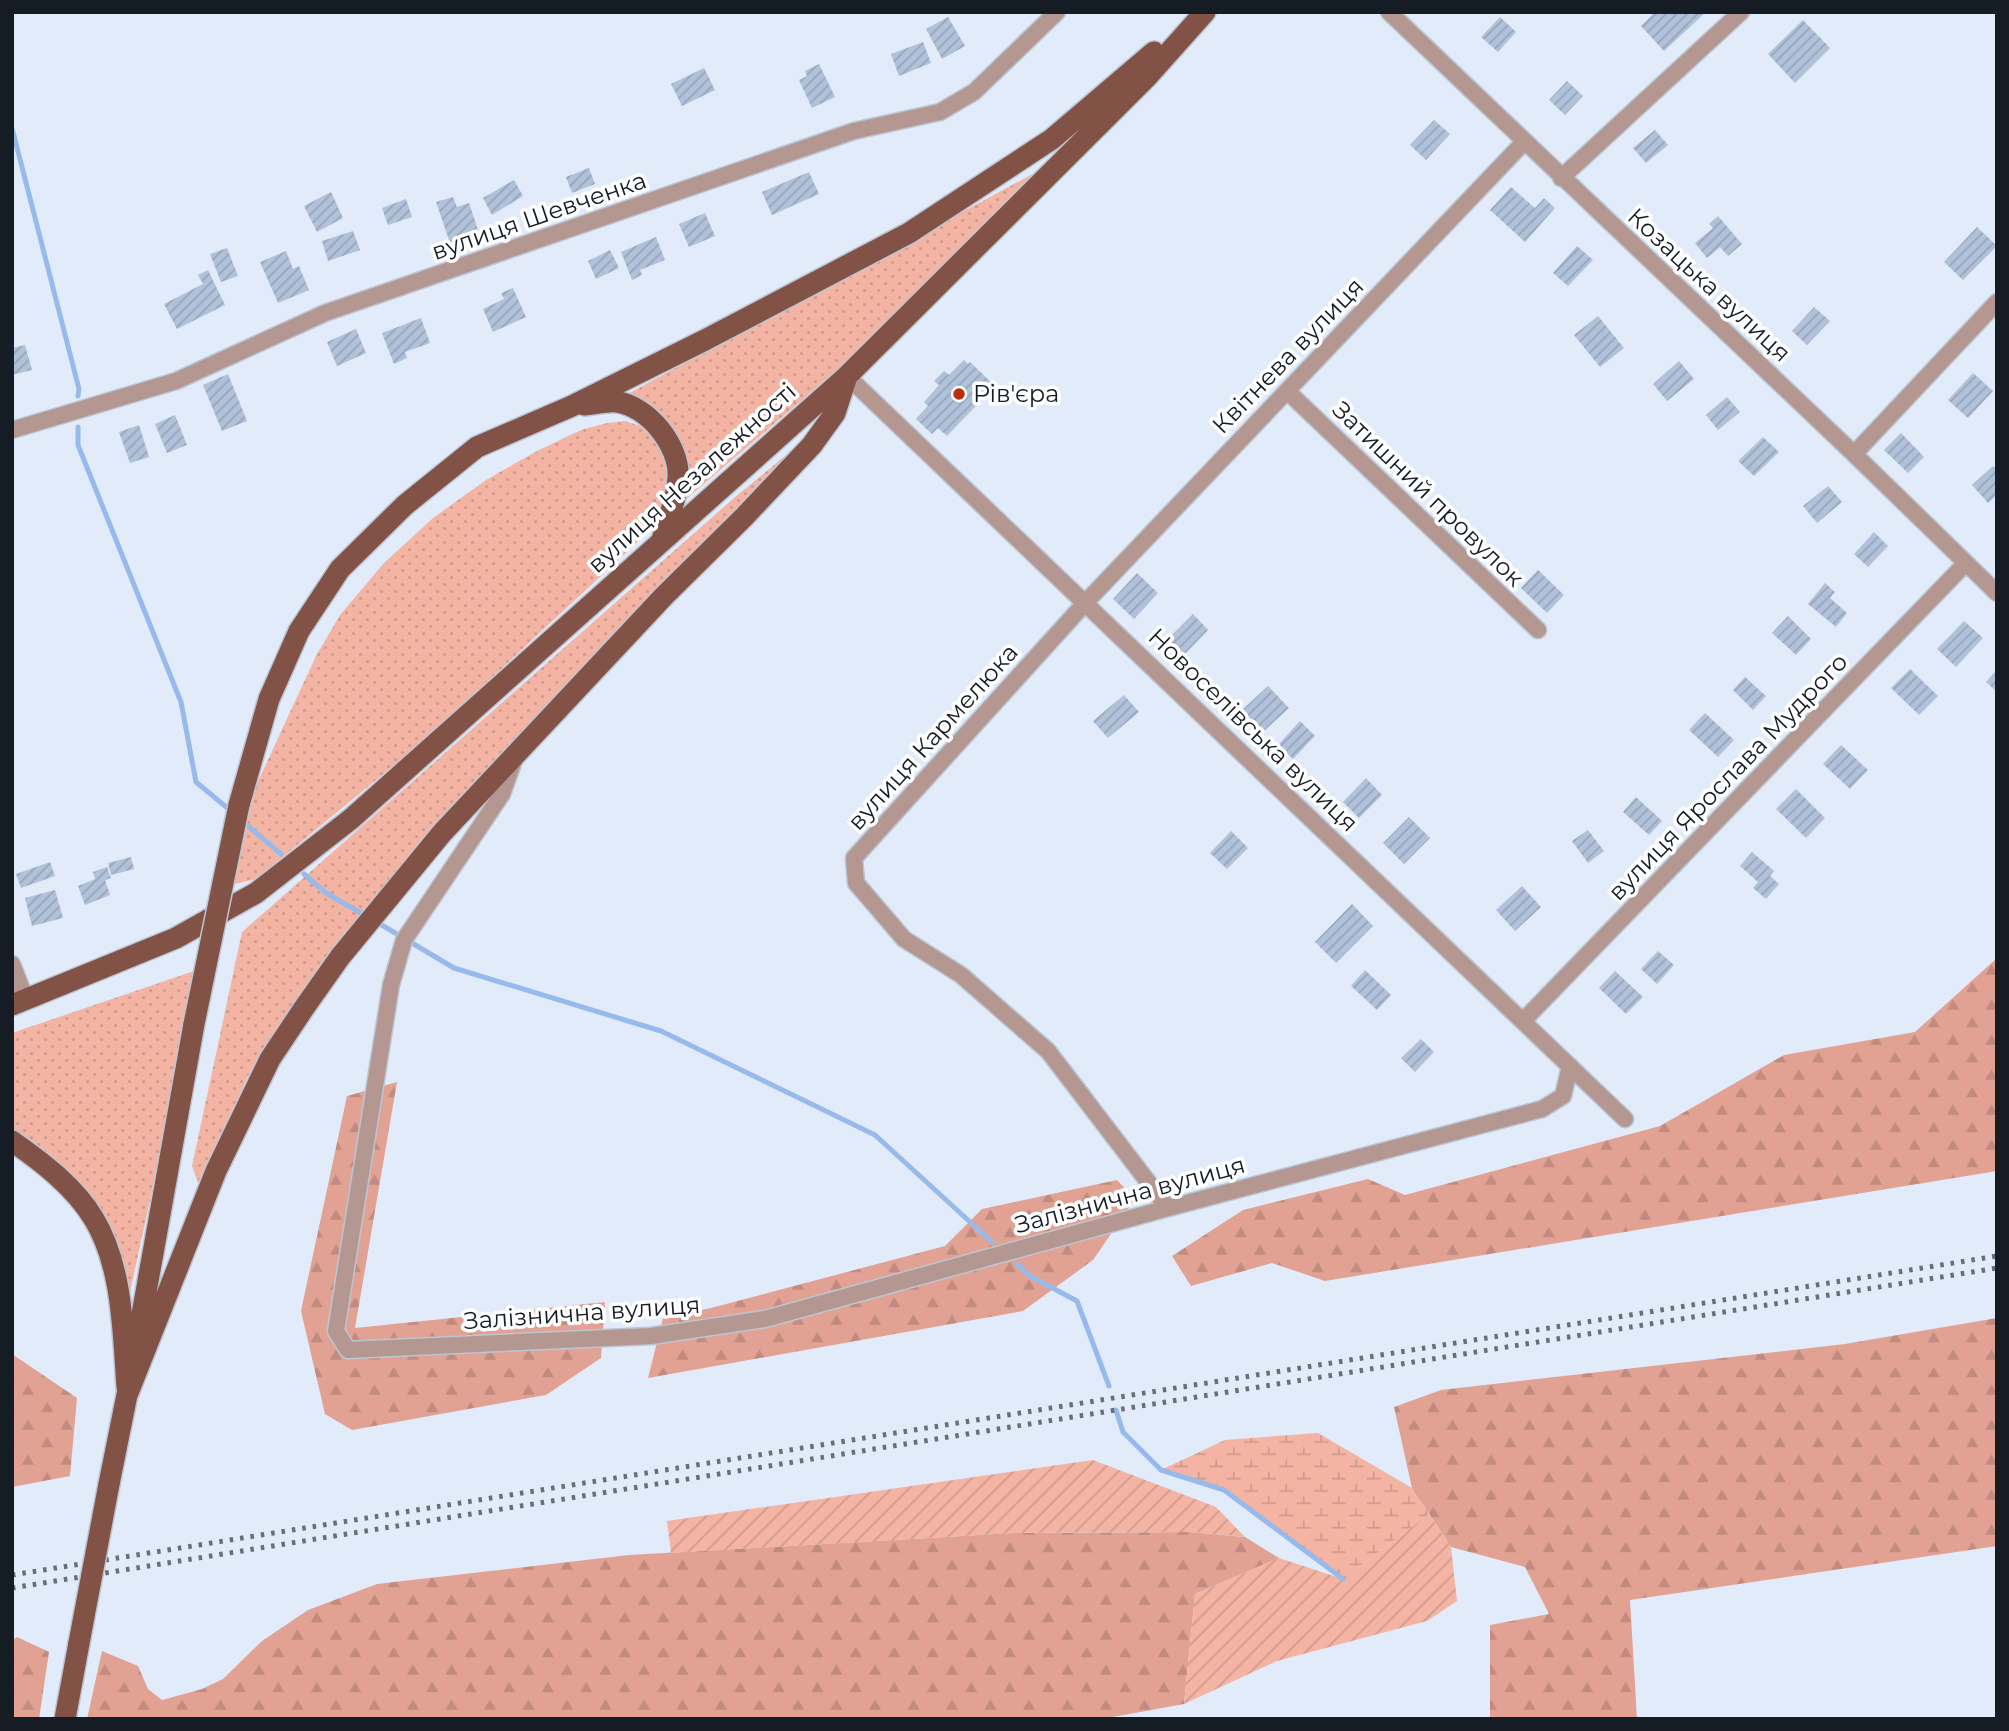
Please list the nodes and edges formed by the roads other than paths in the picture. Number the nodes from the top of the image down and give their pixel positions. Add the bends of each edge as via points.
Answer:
1 (1057, 12) edge
2 (1203, 12) edge
3 (1388, 12) edge
4 (1741, 12) edge
5 (1524, 142) junction
6 (1561, 178) junction
7 (1997, 302) edge
8 (847, 376) junction
9 (1287, 391) junction
10 (572, 406) junction
11 (12, 430) edge
12 (1854, 454) junction
13 (662, 540) junction
14 (1965, 564) junction
15 (1997, 593) edge
16 (1086, 602) junction
17 (1538, 630) dead end
18 (517, 753) junction
19 (12, 964) edge
20 (19, 1002) edge
21 (1523, 1021) junction
22 (1570, 1066) junction
23 (1625, 1119) dead end
24 (12, 1141) edge
25 (1168, 1208) junction
26 (128, 1393) junction
27 (65, 1719) edge

1 - 11 street, вулиця Шевченка via 974,92 940,112 854,131 325,313 176,381
2 - 8 main road, вулиця Незалежності via 1147,77
2 - 10 main road via 1052,139 909,233
3 - 5 street, Козацька вулиця
4 - 6 street
5 - 6 street, Козацька вулиця
5 - 9 street, Квітнева вулиця
6 - 12 street, Козацька вулиця
7 - 12 street
8 - 13 main road, вулиця Незалежності
8 - 16 street, Новоселівська вулиця
8 - 18 main road via 835,413 812,445
9 - 16 street, Квітнева вулиця
9 - 17 street, Затишний провулок
10 - 13 main road via 618,402 652,420 669,442 678,474
10 - 26 main road, bridge via 477,447 405,505 340,569 299,631 269,699 239,805 194,1024
12 - 14 street, Козацька вулиця
13 - 20 main road, вулиця Незалежності via 351,819 256,893 176,939
14 - 15 street, Козацька вулиця
14 - 21 street, вулиця Ярослава Мудрого
16 - 21 street, Новоселівська вулиця
16 - 25 street, вулиця Кармелюка via 854,858 856,883 904,939 961,975 1048,1051
18 - 25 street, Залізнична вулиця via 502,794 404,940 394,974 336,1332 348,1350 651,1335 765,1319
18 - 26 main road via 390,895 270,1059 216,1171
19 - 20 street
21 - 22 street, Новоселівська вулиця
22 - 23 street, Новоселівська вулиця
22 - 25 street, Залізнична вулиця via 1563,1096 1542,1109
24 - 26 main road via 66,1185 103,1237 120,1299
26 - 27 main road, bridge

